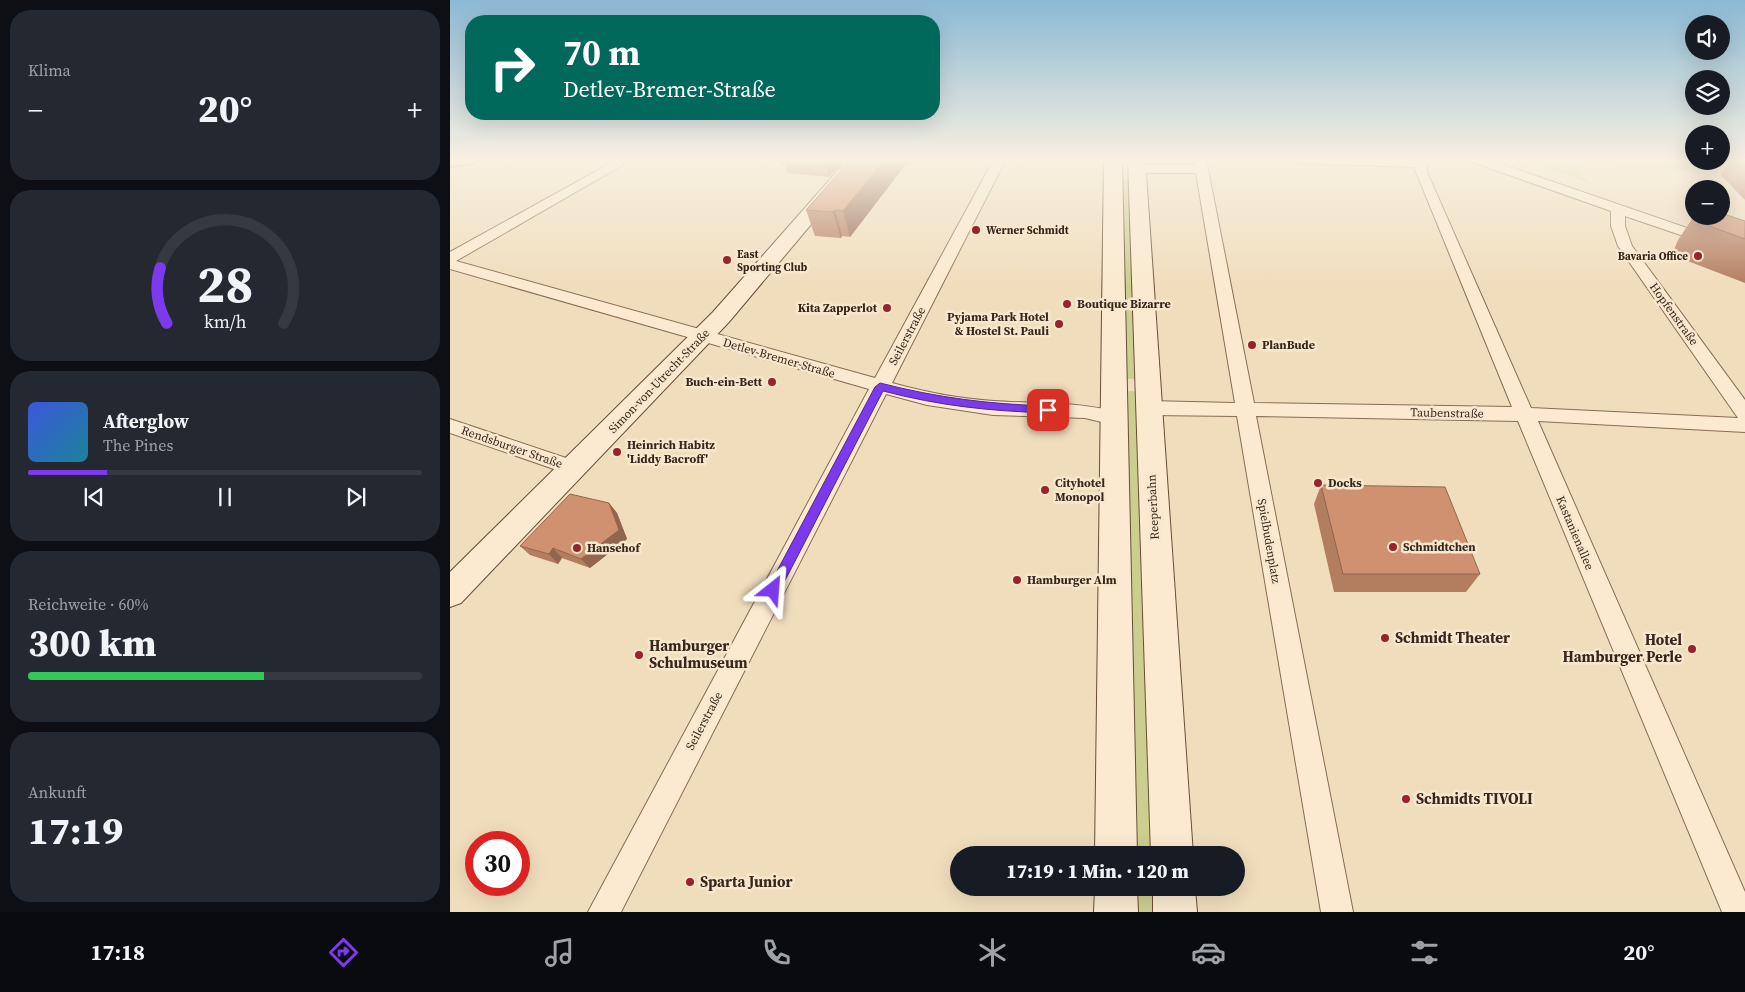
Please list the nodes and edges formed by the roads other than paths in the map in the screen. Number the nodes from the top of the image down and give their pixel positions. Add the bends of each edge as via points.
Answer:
1 (551, 202) edge
2 (820, 202) edge
3 (978, 202) edge
4 (1130, 202) edge
5 (1135, 202) edge
6 (1210, 202) edge
7 (1433, 202) edge
8 (1599, 202) edge
9 (1618, 208) junction
10 (1745, 253) edge
11 (450, 258) edge
12 (450, 264) edge
13 (703, 335) junction
14 (880, 387) junction
15 (1148, 408) junction
16 (1245, 410) junction
17 (1523, 414) junction
18 (1745, 414) edge
19 (1114, 418) junction
20 (1745, 424) edge
21 (450, 426) edge
22 (574, 468) junction
23 (450, 594) edge
24 (1116, 846) edge
25 (1172, 846) edge
26 (1116, 896) edge
27 (1174, 896) edge
28 (604, 912) edge
29 (1116, 912) edge
30 (1175, 912) edge
31 (1337, 912) edge
32 (1738, 912) edge

1 - 11 street
2 - 13 main road, Simon-von-Utrecht-Straße
3 - 14 street, Seilerstraße
4 - 19 main road
5 - 15 main road, Reeperbahn
6 - 16 street, Spielbudenplatz
7 - 17 street, Kastanienallee
8 - 9 street
9 - 10 street
9 - 18 street, Hopfenstraße via 1618,226 1625,246
12 - 13 street, Detlev-Bremer-Straße
13 - 14 street, Detlev-Bremer-Straße
13 - 22 main road, Simon-von-Utrecht-Straße
14 - 19 street, Detlev-Bremer-Straße via 955,403 993,408 1085,411
14 - 28 street, Seilerstraße
15 - 16 street, Taubenstraße
15 - 25 main road, Reeperbahn
16 - 17 street, Taubenstraße
16 - 31 street, Spielbudenplatz
17 - 20 street, Taubenstraße
17 - 32 street, Kastanienallee
19 - 24 main road
21 - 22 street, Rendsburger Straße
22 - 23 main road, Simon-von-Utrecht-Straße
26 - 29 main road
27 - 30 main road

